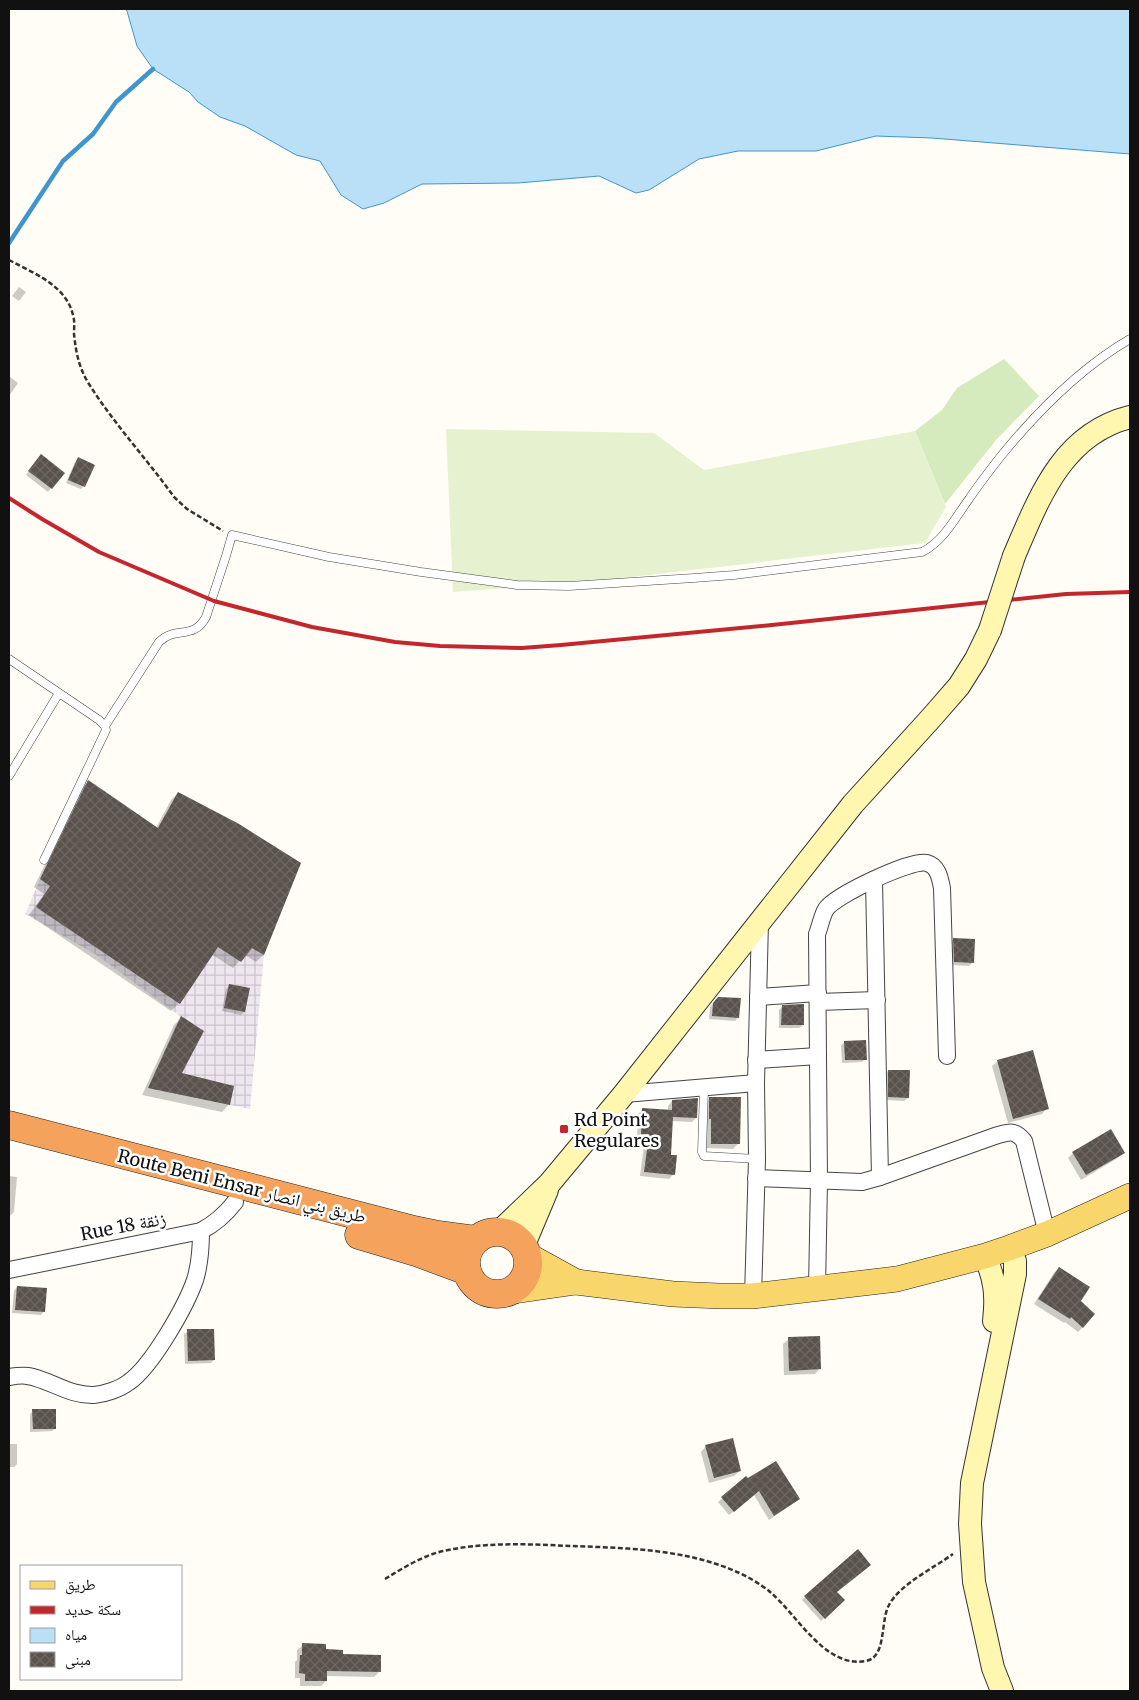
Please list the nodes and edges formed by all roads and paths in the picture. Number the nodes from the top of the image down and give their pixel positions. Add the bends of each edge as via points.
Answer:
1 (9, 260) edge
2 (1130, 339) edge
3 (1130, 417) edge
4 (232, 535) junction
5 (9, 660) edge
6 (59, 693) junction
7 (105, 726) junction
8 (9, 776) edge
9 (44, 860) dead end
10 (874, 880) junction
11 (760, 922) junction
12 (758, 997) junction
13 (818, 998) junction
14 (877, 1000) junction
15 (818, 1056) junction
16 (947, 1056) dead end
17 (756, 1060) junction
18 (756, 1083) junction
19 (704, 1088) junction
20 (624, 1094) junction
21 (9, 1125) edge
22 (9, 1145) edge
23 (757, 1159) junction
24 (880, 1177) junction
25 (756, 1178) junction
26 (819, 1181) junction
27 (549, 1184) junction
28 (1130, 1196) edge
29 (235, 1202) junction
30 (201, 1231) junction
31 (1047, 1234) junction
32 (488, 1236) junction
33 (1010, 1248) junction
34 (525, 1251) junction
35 (985, 1256) junction
36 (9, 1270) edge
37 (467, 1271) junction
38 (576, 1282) junction
39 (817, 1289) junction
40 (507, 1292) junction
41 (753, 1296) junction
42 (1003, 1299) junction
43 (9, 1377) edge
44 (957, 1552) junction
45 (385, 1579) dead end
46 (991, 1691) edge
47 (1002, 1691) edge

1 - 4 path via 40,275 66,300 73,314 79,368 100,402 174,497 187,509
2 - 4 lane via 1077,378 1031,421 978,486 945,534 922,552 724,576 569,586 517,585 338,558
3 - 11 main road, bridge via 1109,424 1078,445 1053,474 1038,499 1014,556 990,630 959,686 853,804
4 - 7 lane via 202,626 165,636 159,642
5 - 6 lane
6 - 7 lane
6 - 8 lane
7 - 9 lane via 105,735
10 - 13 street via 839,898 826,909 817,934
10 - 14 street
10 - 16 street via 910,864 925,862 938,874 942,888
11 - 12 street
11 - 20 main road
12 - 13 street
12 - 17 street
13 - 14 street
13 - 15 street
14 - 24 street
15 - 17 street
15 - 26 street
17 - 18 street
18 - 19 street
18 - 23 street
19 - 20 street
19 - 23 lane via 704,1156
20 - 27 main road
21 - 32 highway, Route Beni Ensar طريق بني انصار via 414,1230 438,1235
22 - 29 highway, Route Beni Ensar طريق بني انصار
23 - 25 street
24 - 26 street via 862,1182
24 - 31 street via 995,1136 1008,1132 1018,1134 1024,1141
25 - 26 street
25 - 41 street
26 - 39 street
27 - 32 main road
27 - 34 main road
28 - 31 main road
29 - 30 street, Rue 18 زنقة via 224,1216
29 - 37 highway, Route Beni Ensar طريق بني انصار via 394,1245
30 - 36 street, Rue 18 زنقة
30 - 43 street via 195,1280 149,1363 129,1383 94,1395 64,1390 27,1376
31 - 33 main road
32 - 34 highway via 508,1234
32 - 37 highway via 469,1249
33 - 35 main road
33 - 42 main road via 1015,1260 1015,1274
34 - 38 main road
34 - 40 highway via 528,1267 524,1278
35 - 39 main road via 897,1279
35 - 42 main road
37 - 40 highway via 478,1288 492,1293
38 - 40 main road
38 - 41 main road via 673,1294
39 - 41 main road
42 - 44 main road via 961,1477
42 - 47 main road via 972,1483 970,1524 974,1582 993,1668
44 - 45 path via 896,1596 885,1615 880,1649 874,1657 863,1661 842,1659 828,1651 769,1591 738,1572 672,1553 612,1547 492,1545 441,1552 418,1560
44 - 46 main road via 970,1634

